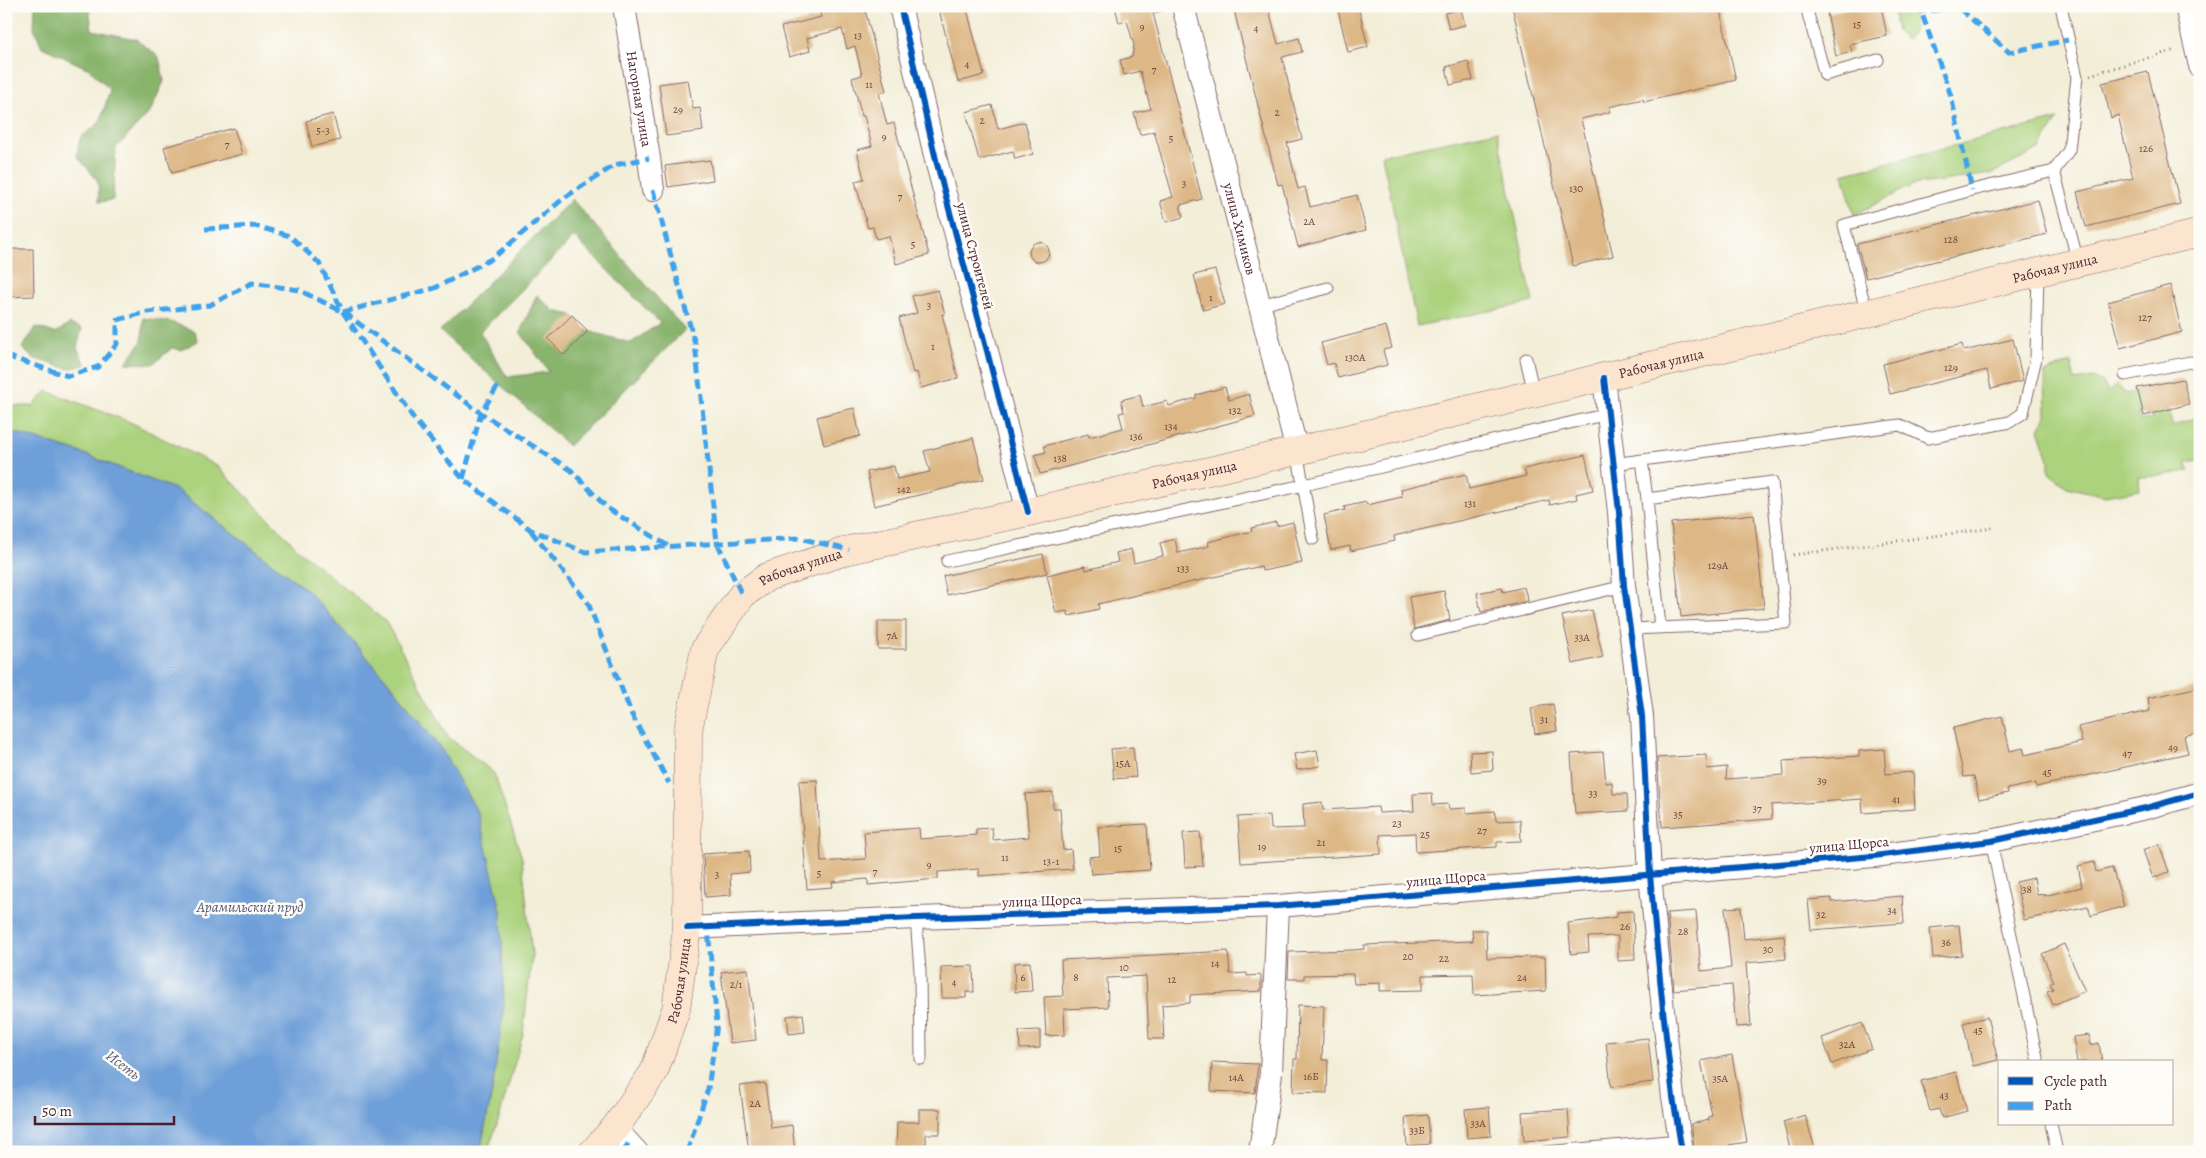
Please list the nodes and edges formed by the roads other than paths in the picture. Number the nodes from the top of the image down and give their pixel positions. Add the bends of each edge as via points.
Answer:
1 (624, 6) edge
2 (900, 6) edge
3 (1183, 6) edge
4 (1810, 6) edge
5 (2061, 6) edge
6 (2186, 6) edge
7 (2197, 43) edge
8 (1878, 60) dead end
9 (2200, 66) edge
10 (2054, 171) junction
11 (653, 190) dead end
12 (2200, 233) edge
13 (2078, 262) junction
14 (2038, 272) junction
15 (1328, 288) dead end
16 (1260, 305) junction
17 (1867, 315) junction
18 (1526, 359) dead end
19 (2200, 364) edge
20 (2125, 375) dead end
21 (1604, 378) junction
22 (1534, 394) junction
23 (1608, 414) junction
24 (1297, 451) junction
25 (1642, 460) junction
26 (1613, 464) junction
27 (1304, 484) junction
28 (1647, 499) junction
29 (1028, 512) junction
30 (1313, 539) dead end
31 (947, 561) dead end
32 (1624, 586) junction
33 (1660, 627) junction
34 (1630, 629) junction
35 (1418, 636) dead end
36 (2200, 793) edge
37 (1991, 841) junction
38 (1650, 875) junction
39 (1278, 906) junction
40 (916, 918) junction
41 (686, 928) junction
42 (921, 1059) dead end
43 (2038, 1060) edge
44 (2051, 1126) edge
45 (615, 1128) junction
46 (1681, 1146) edge
47 (594, 1152) edge
48 (637, 1152) edge
49 (1260, 1152) edge
50 (1545, 1152) edge
51 (2057, 1152) edge

1 - 11 street, Нагорная улица
2 - 29 street, улица Строителей via 937,164
3 - 16 street, улица Химиков
4 - 8 lane via 1808,14 1825,75
5 - 10 lane via 2077,77 2069,150
6 - 7 street
7 - 9 street
10 - 13 lane
10 - 17 lane via 1844,225
12 - 13 main road, Рабочая улица
13 - 14 main road, Рабочая улица
14 - 17 main road, Рабочая улица
14 - 25 lane via 2036,358 2032,383 2023,412 2010,422 1928,438 1900,425
15 - 16 lane
16 - 24 street, улица Химиков
17 - 21 main road, Рабочая улица
18 - 22 lane
19 - 20 lane via 2190,362
21 - 22 main road, Рабочая улица
21 - 23 street
22 - 24 main road, Рабочая улица
23 - 26 street
23 - 27 lane
24 - 27 lane
24 - 29 main road, Рабочая улица
25 - 26 lane
25 - 28 lane
26 - 32 street
27 - 30 lane
27 - 31 lane
28 - 33 lane
28 - 33 lane via 1772,482 1786,623
29 - 41 main road, Рабочая улица via 849,550 767,577 742,596 705,649 688,730
32 - 34 street
32 - 35 lane
33 - 34 lane
34 - 38 street via 1642,716
36 - 37 street, улица Щорса via 2146,808
37 - 38 street, улица Щорса via 1874,856
37 - 43 lane
38 - 39 street, улица Щорса
38 - 46 street
39 - 40 street, улица Щорса
39 - 49 street via 1271,1074
40 - 41 street, улица Щорса
40 - 42 lane
41 - 45 main road, Рабочая улица via 676,1009 654,1072
44 - 51 lane
45 - 47 main road, Рабочая улица
45 - 48 street
46 - 50 lane

